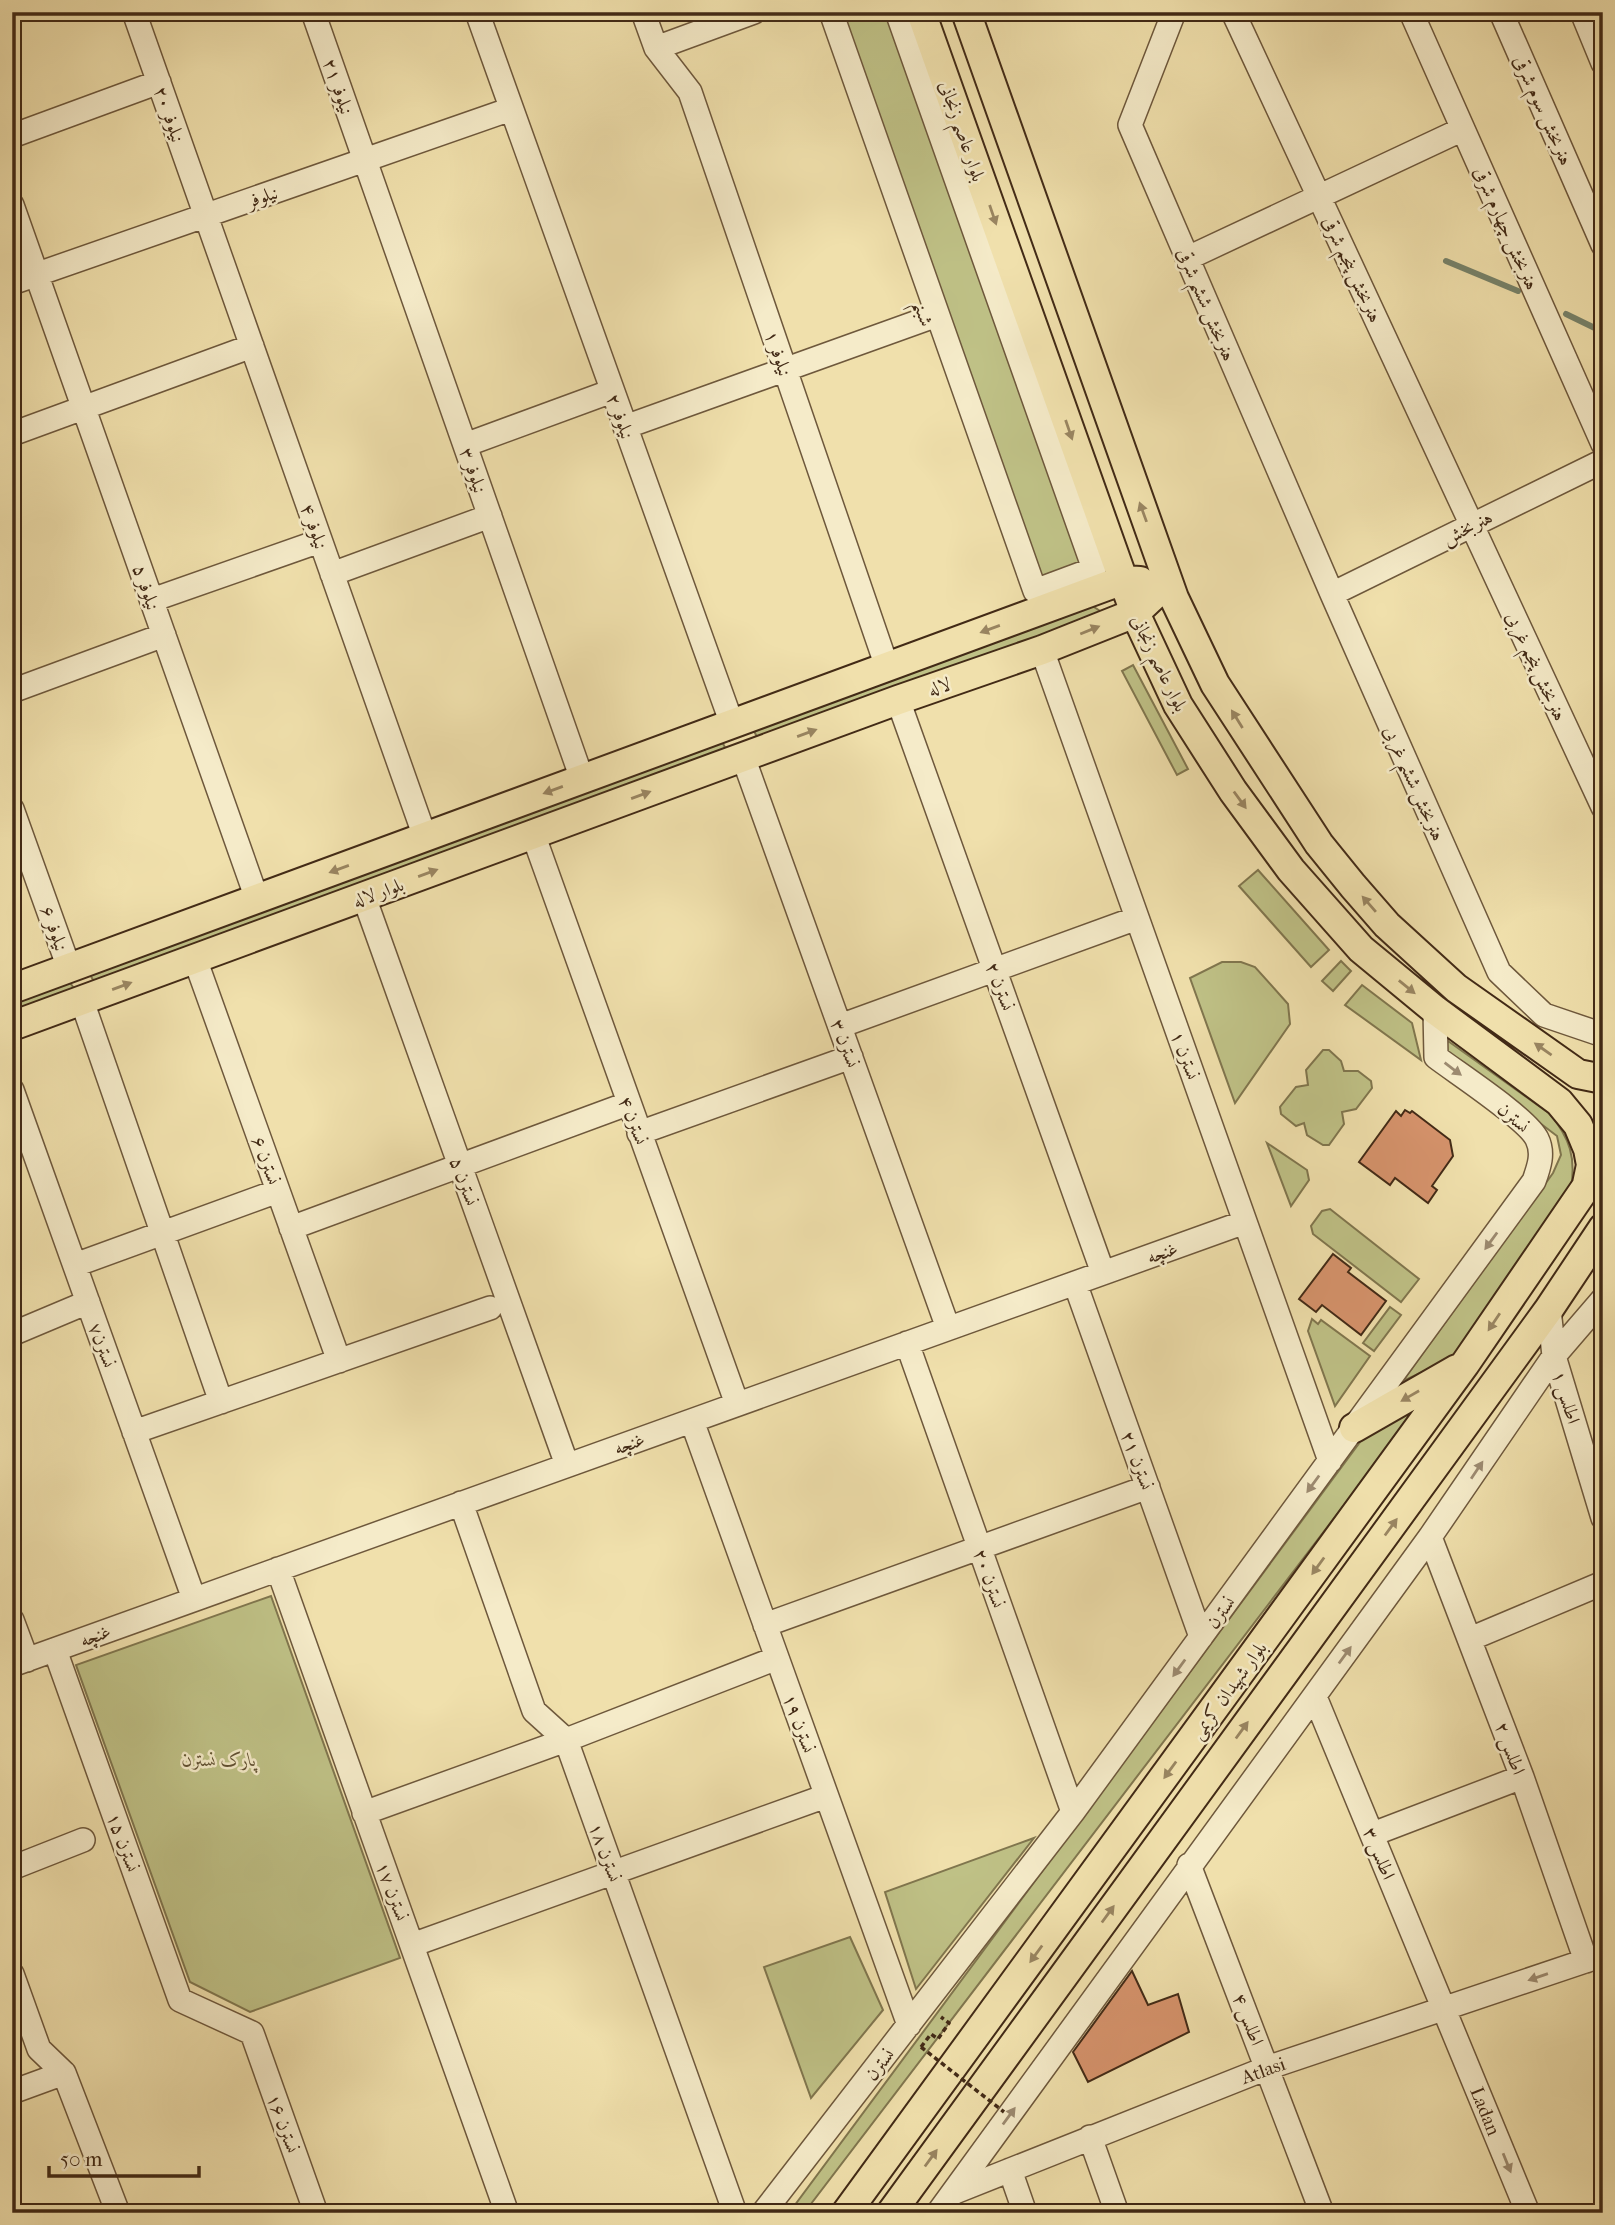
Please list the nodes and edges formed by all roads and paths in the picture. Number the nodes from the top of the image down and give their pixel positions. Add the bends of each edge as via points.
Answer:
1 (134, 12) edge
2 (313, 12) edge
3 (477, 12) edge
4 (643, 12) edge
5 (754, 12) edge
6 (818, 12) edge
7 (831, 12) edge
8 (897, 12) edge
9 (921, 12) edge
10 (966, 12) edge
11 (1174, 12) edge
12 (1233, 12) edge
13 (1411, 12) edge
14 (1501, 12) edge
15 (1582, 12) edge
16 (656, 48) junction
17 (1603, 63) edge
18 (159, 82) junction
19 (511, 109) junction
20 (1463, 129) junction
21 (12, 136) edge
22 (365, 160) junction
23 (1319, 196) junction
24 (12, 205) edge
25 (206, 215) junction
26 (1603, 246) edge
27 (1188, 258) junction
28 (37, 274) junction
29 (12, 283) edge
30 (926, 319) junction
31 (252, 346) junction
32 (785, 370) junction
33 (612, 391) junction
34 (84, 408) junction
35 (625, 427) junction
36 (12, 434) edge
37 (1603, 444) edge
38 (465, 445) junction
39 (1603, 461) edge
40 (490, 516) junction
41 (1472, 525) junction
42 (320, 541) junction
43 (332, 574) junction
44 (1122, 580) junction
45 (1168, 582) junction
46 (1332, 594) junction
47 (152, 600) junction
48 (1135, 613) junction
49 (1030, 614) junction
50 (164, 635) junction
51 (1042, 650) junction
52 (887, 667) junction
53 (12, 691) edge
54 (898, 700) junction
55 (732, 724) junction
56 (743, 757) junction
57 (583, 779) junction
58 (1603, 807) edge
59 (12, 809) edge
60 (533, 834) junction
61 (425, 837) junction
62 (364, 897) junction
63 (257, 899) junction
64 (1137, 918) junction
65 (195, 959) junction
66 (69, 968) junction
67 (995, 970) junction
68 (12, 989) edge
69 (82, 1001) junction
70 (1435, 1010) junction
71 (12, 1026) edge
72 (840, 1026) junction
73 (1603, 1035) edge
74 (851, 1056) junction
75 (1603, 1079) edge
76 (12, 1090) edge
77 (627, 1104) junction
78 (639, 1133) junction
79 (460, 1166) junction
80 (1595, 1174) edge
81 (278, 1191) junction
82 (1245, 1222) junction
83 (291, 1228) junction
84 (1603, 1228) edge
85 (163, 1233) junction
86 (75, 1265) junction
87 (1103, 1273) junction
88 (1075, 1283) junction
89 (1603, 1299) edge
90 (88, 1302) junction
91 (490, 1308) dead end
92 (1549, 1309) junction
93 (948, 1328) junction
94 (12, 1334) edge
95 (907, 1343) junction
96 (1555, 1356) junction
97 (339, 1361) junction
98 (1465, 1364) junction
99 (221, 1402) junction
100 (737, 1405) junction
101 (692, 1421) junction
102 (1354, 1428) junction
103 (134, 1432) junction
104 (1330, 1461) junction
105 (567, 1465) junction
106 (1148, 1487) junction
107 (461, 1503) junction
108 (1603, 1518) edge
109 (1430, 1537) junction
110 (980, 1548) junction
111 (278, 1569) junction
112 (1603, 1583) edge
113 (194, 1600) junction
114 (12, 1620) edge
115 (765, 1625) junction
116 (1201, 1637) junction
117 (1470, 1639) junction
118 (55, 1650) junction
119 (777, 1658) junction
120 (19, 1662) edge
121 (1315, 1697) junction
122 (566, 1740) junction
123 (1522, 1777) junction
124 (827, 1796) junction
125 (1073, 1812) junction
126 (364, 1813) junction
127 (1373, 1834) junction
128 (83, 1840) dead end
129 (1189, 1865) junction
130 (12, 1868) edge
131 (613, 1873) junction
132 (412, 1945) junction
133 (1594, 1958) edge
134 (12, 1974) edge
135 (1444, 2009) junction
136 (949, 2023) dead end
137 (909, 2025) junction
138 (252, 2034) joint
139 (1267, 2068) junction
140 (65, 2073) junction
141 (12, 2092) edge
142 (1004, 2112) dead end
143 (1090, 2137) junction
144 (1010, 2169) junction
145 (955, 2192) junction
146 (118, 2213) edge
147 (316, 2213) edge
148 (507, 2213) edge
149 (735, 2213) edge
150 (764, 2213) edge
151 (846, 2213) edge
152 (891, 2213) edge
153 (938, 2213) edge
154 (1025, 2213) edge
155 (1117, 2213) edge
156 (1322, 2213) edge
157 (1528, 2213) edge

1 - 18 street, نیلوفر ۲۰
2 - 22 street, نیلوفر ۲۱
3 - 19 street, نیلوفر ۲
4 - 16 street, نیلوفر ۱
5 - 16 street
6 - 30 street, شبنم
7 - 8 street via 1035,591 1094,569
9 -> 44 main road, بلوار عاصم زنجانی
45 -> 10 main road, بلوار عاصم زنجانی
11 - 27 street, هنربخش ششم شرقی via 1130,125
12 - 23 street, هنربخش پنجم شرقی
13 - 20 street, هنربخش چهارم شرقی
14 - 26 street, هنربخش سوم شرقی
15 - 17 street
16 - 32 street, نیلوفر ۱ via 690,92
18 - 21 street
18 - 25 street, نیلوفر ۲۰
19 - 22 street, نیلوفر
19 - 33 street, نیلوفر ۲
20 - 23 street
20 - 37 street, هنربخش چهارم شرقی
22 - 25 street, نیلوفر
22 - 38 street, نیلوفر ۳
23 - 27 street
23 - 41 street, هنربخش پنجم شرقی
24 - 28 street, نیلوفر ۵
25 - 28 street, نیلوفر
25 - 31 street, نیلوفر ۴
27 - 46 street, هنربخش ششم شرقی
28 - 29 street, نیلوفر
28 - 34 street, نیلوفر ۵
30 - 32 street
30 - 49 street, شبنم
31 - 34 street
31 - 42 street, نیلوفر ۴
32 - 35 street
32 - 52 street, نیلوفر ۱
33 - 35 street, نیلوفر ۲
33 - 38 street
34 - 36 street
34 - 47 street, نیلوفر ۵
35 - 55 street, نیلوفر ۲
38 - 40 street, نیلوفر ۳
39 - 41 street, هنربخش
40 - 43 street
40 - 57 street, نیلوفر ۳
41 - 46 street, هنربخش
41 - 58 street, هنربخش پنجم غربی
42 - 43 street, نیلوفر ۴
42 - 47 street
43 - 61 street, نیلوفر ۴
44 - 45 main road
44 - 48 main road, بلوار عاصم زنجانی
44 - 49 main road, لاله
45 - 48 main road
75 -> 45 main road, بلوار عاصم زنجانی via 1578,1074 1456,988 1387,925 1319,844 1215,684
46 - 73 street, هنربخش ششم غربی via 1499,972 1544,1015
47 - 50 street, نیلوفر ۵
51 -> 48 main road, لاله
48 -> 70 main road, بلوار عاصم زنجانی via 1178,705 1291,870 1360,948
49 -> 52 main road, لاله
50 - 53 street
50 - 63 street, نیلوفر ۵
51 - 54 main road, لاله
51 - 64 street, نسترن ۱
52 - 55 main road, لاله
56 -> 54 main road, لاله
54 - 67 street, نسترن ۲
55 - 56 main road
55 - 57 main road, بلوار لاله
60 -> 56 main road, بلوار لاله
56 - 72 street, نسترن ۳
57 -> 61 main road, بلوار لاله
59 - 66 street, نیلوفر ۶
62 -> 60 main road, بلوار لاله
60 - 77 street, نسترن ۴
61 -> 63 main road, بلوار لاله
62 - 65 main road, بلوار لاله
62 - 79 street, نسترن ۵
63 - 66 main road, بلوار لاله
64 - 67 street
64 - 82 street, نسترن ۱
69 -> 65 main road, بلوار لاله
65 - 81 street, نسترن ۶
66 - 68 main road, بلوار لاله
66 - 69 main road
67 - 72 street
67 - 87 street, نسترن ۲
69 - 71 main road, بلوار لاله
69 - 85 street
70 - 80 main road, بلوار عاصم زنجانی via 1559,1102 1578,1125
70 -> 102 street, نسترن via 1436,1057 1523,1121 1537,1139 1541,1160 1535,1181
72 - 74 street, نسترن ۳
74 - 78 street
74 - 93 street, نسترن ۳
76 - 86 street, نسترن۷
77 - 78 street, نسترن ۴
77 - 79 street
78 - 100 street, نسترن ۴
79 - 83 street
79 - 105 street, نسترن ۵
80 -> 98 main road, بلوار شهیدان کریمی
81 - 83 street, نسترن ۶
81 - 85 street
82 - 87 street, غنچه
82 - 104 street, نسترن ۱
83 - 97 street, نسترن ۶
84 - 92 main road, بلوار شهیدان کریمی
85 - 86 street
85 - 99 street
86 - 90 street, نسترن۷
87 - 88 street, غنچه
88 - 93 street, غنچه
88 - 106 street, نسترن ۲۱
89 - 96 street
90 - 94 street
90 - 103 street, نسترن۷
91 - 97 street
92 - 96 street, اطلس ۱
152 -> 92 main road, بلوار شهیدان کریمی
93 - 95 street, غنچه
95 - 100 street, غنچه
95 - 110 street, نسترن ۲۰
96 - 108 street, اطلس ۱
109 -> 96 street
97 - 99 street
98 -> 102 main road
98 -> 151 main road, بلوار شهیدان کریمی
99 - 103 street
100 - 101 street, غنچه
101 - 105 street, غنچه
101 - 115 street, نسترن ۱۹
102 - 104 street, نسترن
103 - 113 street, نسترن۷
104 -> 116 street, نسترن
105 - 107 street, غنچه
106 - 110 street
106 - 116 street, نسترن ۲۱
107 - 111 street, غنچه
107 - 122 street, نسترن ۱۸ via 534,1711
109 - 117 street, اطلس ۲
121 -> 109 street
110 - 115 street
110 - 125 street, نسترن ۲۰
111 - 113 street, غنچه
111 - 126 street, نسترن ۱۷
112 - 117 street
113 - 118 street, غنچه
114 - 120 street
115 - 119 street, نسترن ۱۹
116 -> 125 street, نسترن
117 - 123 street, اطلس ۲
118 - 120 street, غنچه
118 - 138 street, نسترن ۱۵ via 180,2000
119 - 122 street
119 - 124 street, نسترن ۱۹
121 - 127 street, اطلس ۳
121 - 129 street
122 - 126 street
122 - 131 street, نسترن ۱۸
123 - 127 street
123 - 133 street, اطلس ۲
124 - 131 street
124 - 137 street, نسترن ۱۹
125 - 137 street, نسترن
126 - 132 street, نسترن ۱۷
127 - 135 street, اطلس ۳
128 - 130 street
129 - 139 street, اطلس ۴
145 -> 129 street
131 - 132 street
131 - 149 street, نسترن ۱۸
132 - 148 street, نسترن ۱۷
133 -> 135 street, Atlasi
134 - 140 street via 39,2049
135 - 139 street, Atlasi
135 -> 157 street, Ladan
136 - 142 path, bridge via 938,2039 931,2034 921,2047
137 - 150 street, نسترن
138 - 147 street, نسترن ۱۶
139 - 143 street, Atlasi
139 - 156 street, اطلس ۴
140 - 141 street
140 - 146 street
143 - 144 street, Atlasi
143 - 155 street
144 - 145 street, Atlasi
144 - 154 street
145 - 153 street, Atlasi

